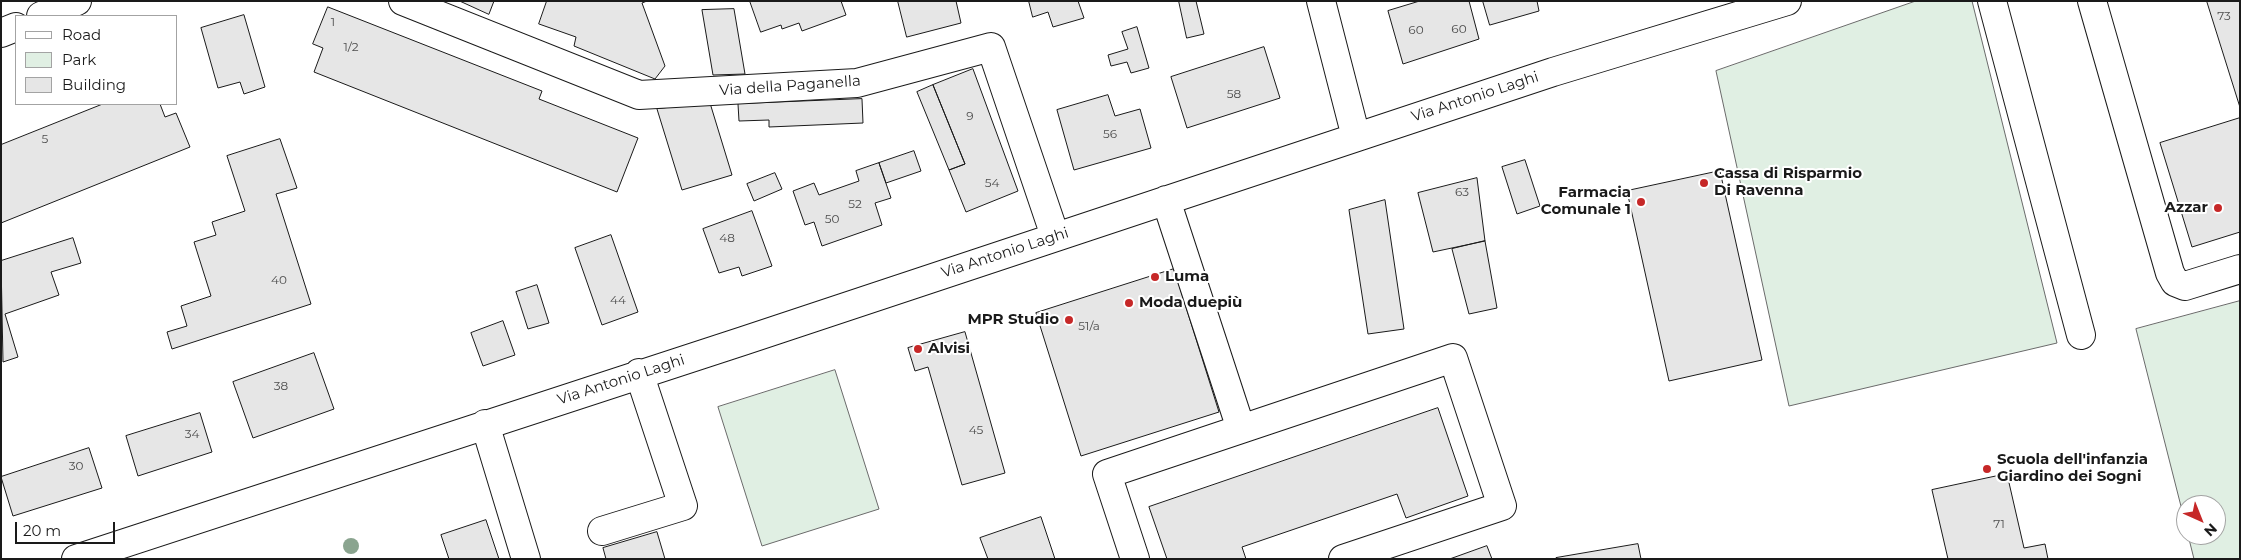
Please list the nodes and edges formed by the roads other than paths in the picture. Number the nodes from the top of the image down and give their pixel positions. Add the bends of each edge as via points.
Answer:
1 (77, 1) edge
2 (403, 1) edge
3 (1321, 1) edge
4 (1787, 1) edge
5 (1992, 1) edge
6 (2092, 1) edge
7 (1760, 5) edge
8 (43, 15) edge
9 (15, 27) edge
10 (1, 33) edge
11 (1356, 137) junction
12 (1166, 200) junction
13 (1055, 236) junction
14 (2240, 269) edge
15 (2081, 335) dead end
16 (639, 373) junction
17 (485, 424) junction
18 (1241, 429) junction
19 (602, 531) dead end
20 (76, 559) edge
21 (526, 559) edge
22 (1135, 559) edge
23 (1342, 559) edge

1 - 8 street
2 - 13 street, Via della Paganella via 638,95 857,83 991,47
3 - 11 street
4 - 7 street, Via Antonio Laghi
5 - 15 street
6 - 14 street via 2170,273 2175,282 2185,286
7 - 11 street, Via Antonio Laghi
9 - 10 street
11 - 12 street, Via Antonio Laghi
12 - 13 street, Via Antonio Laghi
12 - 18 street
13 - 16 street, Via Antonio Laghi
16 - 17 street, Via Antonio Laghi
16 - 19 street via 683,506
17 - 20 street, Via Antonio Laghi
17 - 21 street
18 - 22 street via 1107,474
18 - 23 street via 1453,358 1502,506

